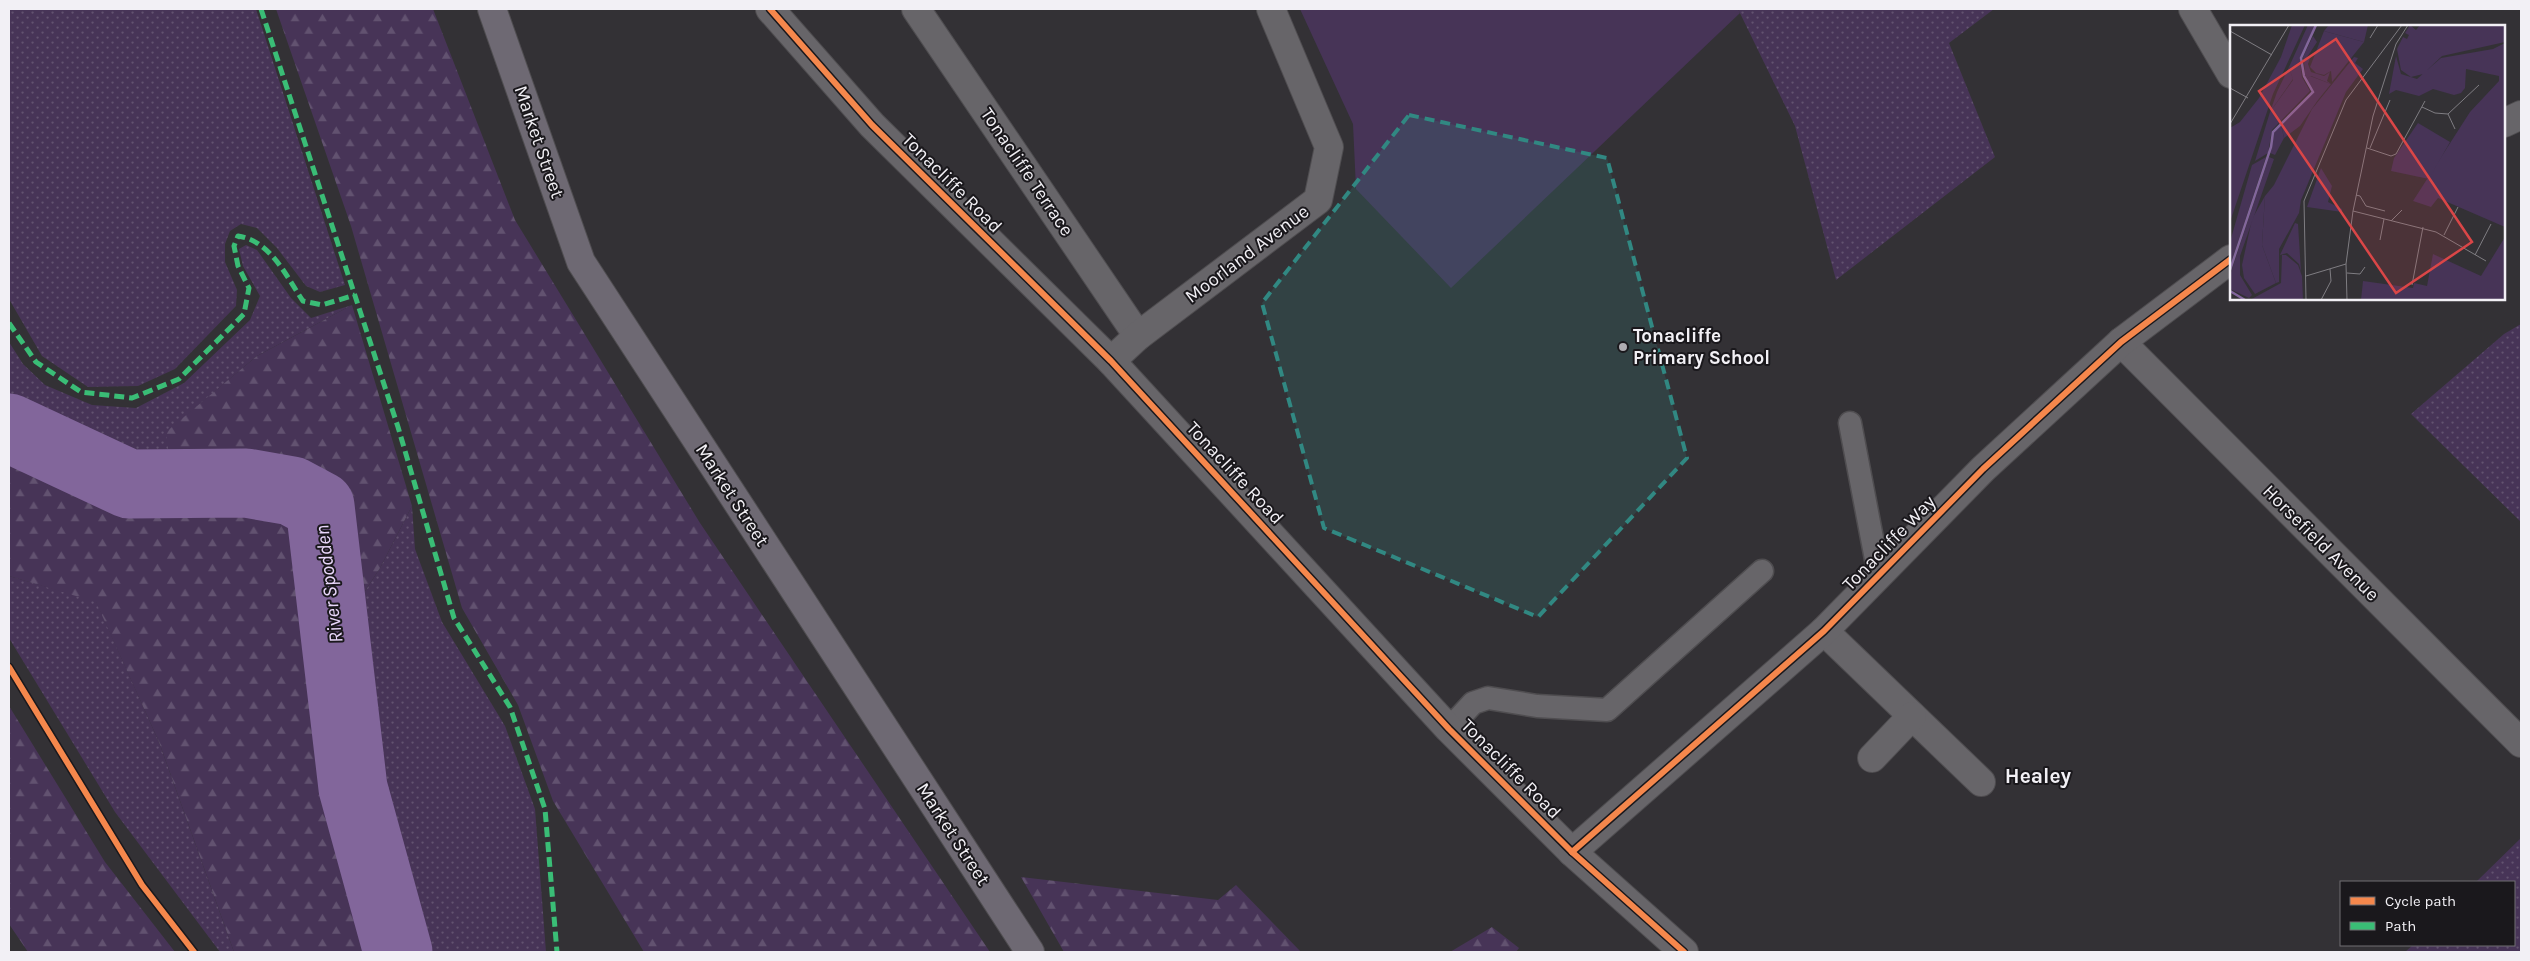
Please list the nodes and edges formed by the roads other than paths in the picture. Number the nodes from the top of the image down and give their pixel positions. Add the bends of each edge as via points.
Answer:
1 (492, 9) edge
2 (770, 9) edge
3 (916, 9) edge
4 (1271, 9) edge
5 (2193, 9) edge
6 (2230, 72) edge
7 (2521, 115) edge
8 (2505, 123) edge
9 (2230, 260) edge
10 (1138, 336) junction
11 (2121, 342) junction
12 (1111, 361) junction
13 (1850, 423) dead end
14 (1762, 571) dead end
15 (1879, 575) junction
16 (1824, 631) junction
17 (1912, 716) junction
18 (1449, 729) junction
19 (2521, 743) edge
20 (1872, 758) dead end
21 (1981, 782) dead end
22 (1572, 852) junction
23 (1030, 952) edge
24 (1684, 952) edge

1 - 23 main road, Market Street via 581,262
2 - 12 street, Tonacliffe Road via 872,125
3 - 10 street, Tonacliffe Terrace
4 - 10 street, Moorland Avenue via 1329,147 1318,200
5 - 6 street
7 - 8 street
9 - 11 street, Tonacliffe Way
10 - 12 street, Moorland Avenue
11 - 15 street, Tonacliffe Way via 1983,469
11 - 19 street, Horsefield Avenue
12 - 18 street, Tonacliffe Road
13 - 15 lane
14 - 18 lane via 1607,710 1537,706 1488,698 1473,703
15 - 16 street, Tonacliffe Way
16 - 17 street
16 - 22 street, Tonacliffe Way
17 - 20 street
17 - 21 street
18 - 22 street, Tonacliffe Road
22 - 24 street, Tonacliffe Road

